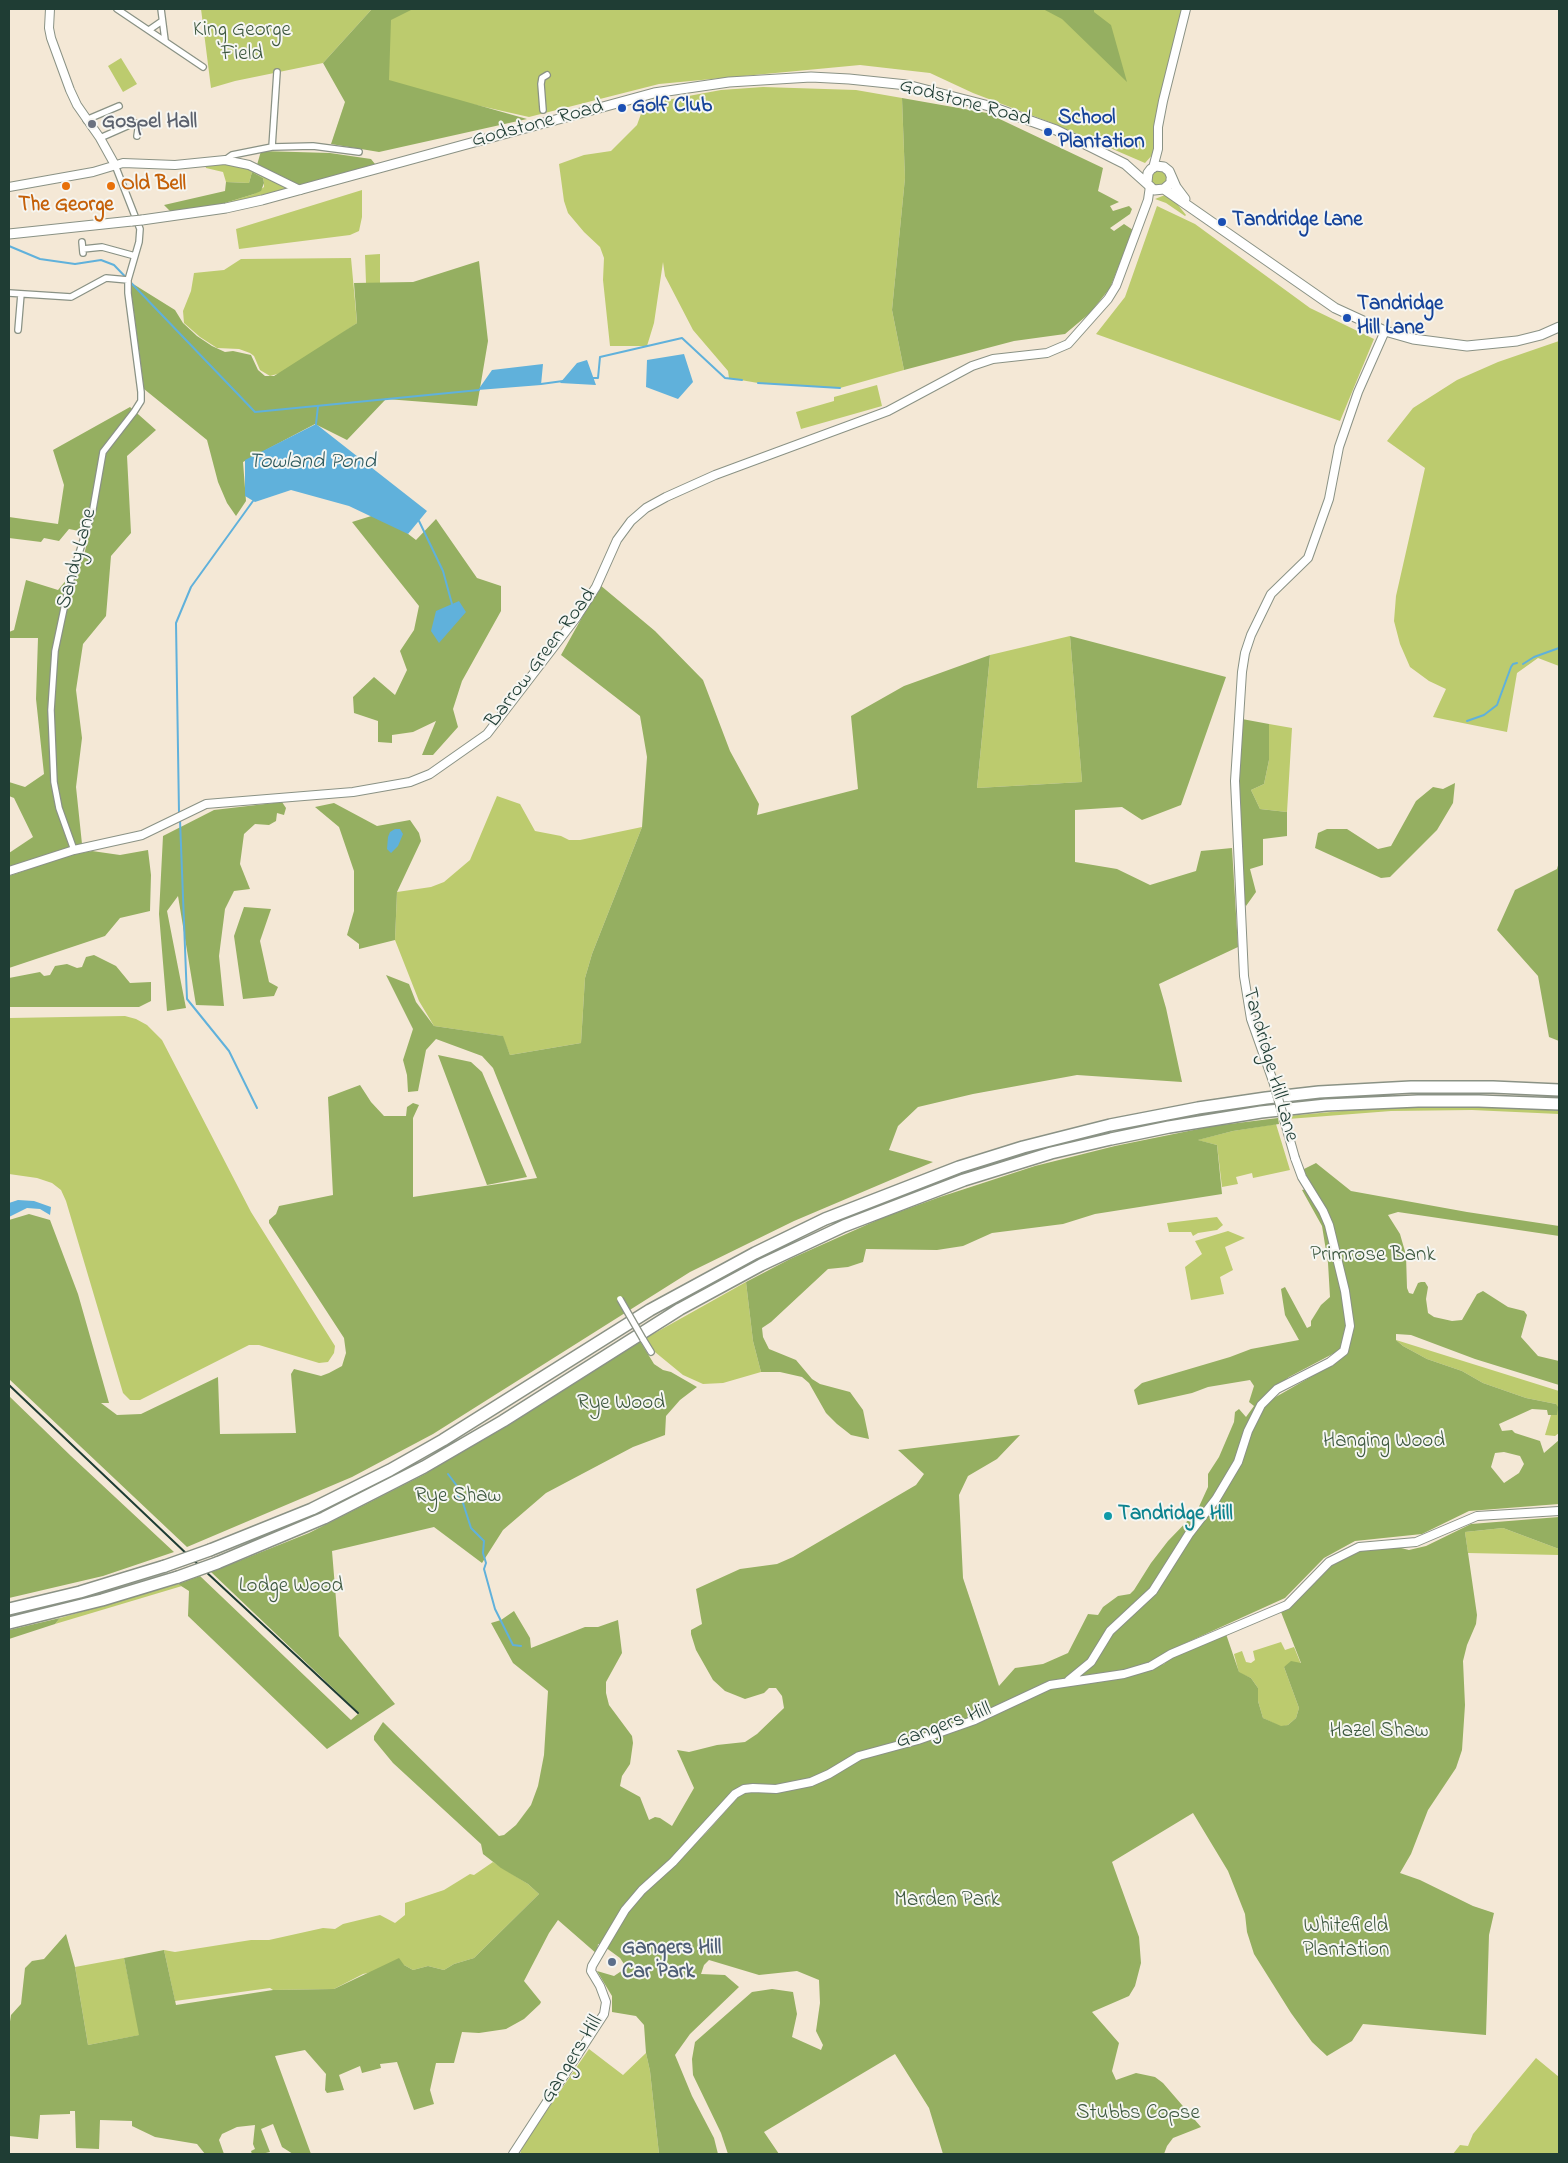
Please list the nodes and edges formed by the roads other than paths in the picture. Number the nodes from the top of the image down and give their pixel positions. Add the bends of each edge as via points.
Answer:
1 (50, 9) edge
2 (116, 9) edge
3 (161, 9) edge
4 (1186, 9) edge
5 (162, 21) junction
6 (149, 30) junction
7 (165, 40) junction
8 (203, 67) dead end
9 (277, 72) dead end
10 (546, 75) dead end
11 (119, 106) dead end
12 (543, 110) dead end
13 (86, 120) junction
14 (154, 121) dead end
15 (139, 123) junction
16 (137, 136) dead end
17 (100, 138) junction
18 (272, 147) junction
19 (1158, 149) junction
20 (255, 150) junction
21 (359, 152) dead end
22 (225, 160) junction
23 (1125, 164) junction
24 (115, 165) junction
25 (249, 165) junction
26 (1164, 167) junction
27 (1152, 168) junction
28 (1172, 179) junction
29 (1148, 184) junction
30 (9, 187) edge
31 (300, 190) junction
32 (1161, 190) junction
33 (1148, 200) junction
34 (1192, 207) junction
35 (9, 234) edge
36 (83, 248) dead end
37 (135, 256) junction
38 (129, 277) junction
39 (9, 293) edge
40 (21, 294) junction
41 (1559, 326) edge
42 (18, 330) dead end
43 (1385, 331) junction
44 (74, 850) junction
45 (9, 871) edge
46 (1559, 1090) edge
47 (1559, 1104) edge
48 (620, 1299) dead end
49 (651, 1352) dead end
50 (1559, 1511) edge
51 (9, 1609) edge
52 (9, 1622) edge
53 (1068, 1681) junction
54 (513, 2154) edge

1 - 13 street via 49,32 53,45 73,97
2 - 6 street
3 - 5 street
4 - 19 street via 1163,101
5 - 6 street
5 - 7 street
6 - 7 street
7 - 8 street
9 - 18 street
10 - 12 street via 541,84
11 - 13 street
13 - 17 street
14 - 15 street
15 - 16 street
15 - 17 street via 134,122
17 - 24 street
18 - 20 street
18 - 21 street via 313,146
19 - 26 street
19 - 27 street
20 - 22 street via 232,155
20 - 25 street
22 - 24 street
22 - 25 street
23 - 27 main road, Godstone Road
23 - 29 main road, Godstone Road
23 - 31 main road, Godstone Road via 1056,130 979,103 907,85 811,77 729,82 654,93
24 - 30 street
24 - 37 street via 139,224 140,238
25 - 31 street
26 - 27 main road
26 - 28 main road
27 - 29 main road
28 - 32 main road via 1168,187
28 - 34 main road
29 - 32 main road
29 - 33 street, Barrow Green Road
31 - 35 main road, Godstone Road via 226,208
32 - 33 street, Barrow Green Road
32 - 34 main road
33 - 44 street, Barrow Green Road via 1116,286 1068,344 1047,353 993,359 972,366 888,411 715,475 646,508 617,540 596,587 576,618 487,734 430,774 410,782 352,792 206,804 142,835
34 - 43 main road via 1335,308
36 - 37 street via 102,247
37 - 38 street
38 - 40 street via 106,278 71,297
38 - 44 street, Sandy Lane via 128,294 141,401 103,452 93,509 69,585 55,651 51,710 54,782 59,808
39 - 40 street
40 - 42 street
41 - 43 main road via 1517,341 1467,346 1413,339
43 - 53 street, Tandridge Hill Lane, bridge via 1358,392 1339,447 1329,499 1308,558 1271,594 1251,635 1245,653 1236,741 1240,910 1244,976 1251,1019 1302,1177 1329,1226 1350,1326 1344,1351 1330,1362 1277,1389 1261,1405 1238,1462 1153,1591 1110,1631 1090,1662
44 - 45 street, Barrow Green Road
46 - 51 highway, bridge via 1403,1088 1266,1098 1110,1125 959,1167 825,1219 755,1253 650,1310 444,1440 312,1509 165,1566 95,1588
47 - 52 highway, bridge via 1418,1101 1261,1112 1103,1140 964,1180 844,1226 761,1265 680,1309 424,1467 324,1518 178,1577 88,1604
48 - 49 street, bridge
50 - 53 street, Gangers Hill via 1477,1516 1416,1542 1358,1547 1328,1562 1296,1597 1277,1610 1171,1654 1151,1666 1124,1674
53 - 54 street, Gangers Hill via 1050,1685 974,1720 859,1756 811,1782 776,1789 744,1789 735,1794 625,1910 592,1966 591,1972 606,2002 604,2014

